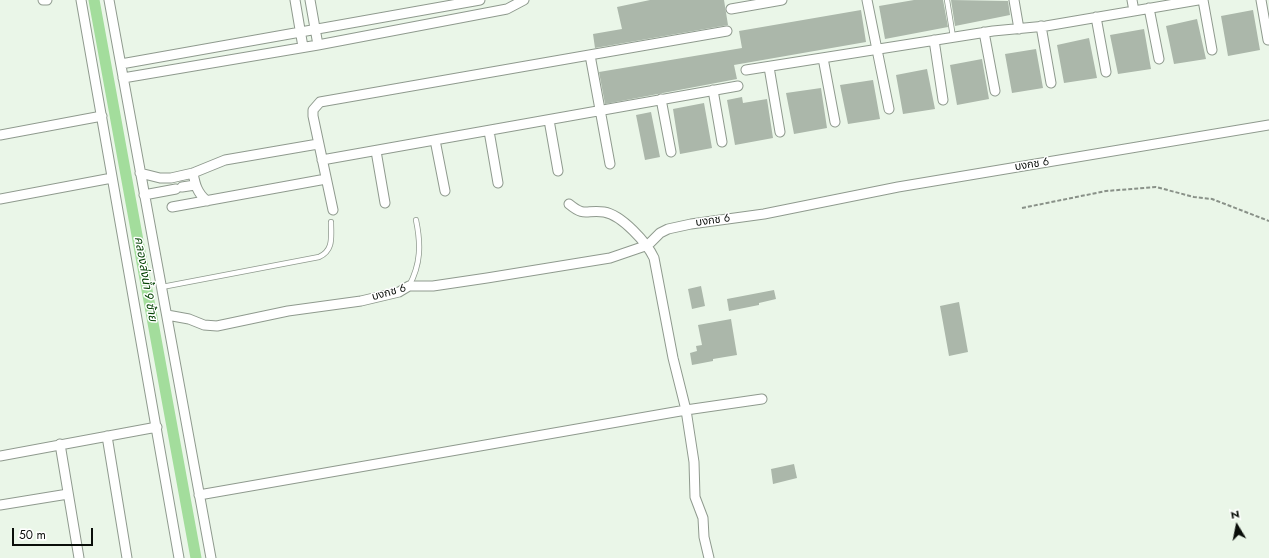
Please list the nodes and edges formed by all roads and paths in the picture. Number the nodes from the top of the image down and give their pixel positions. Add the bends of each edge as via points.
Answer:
1 (43, 0) edge
2 (47, 0) edge
3 (81, 0) edge
4 (109, 0) edge
5 (295, 0) edge
6 (310, 0) edge
7 (480, 0) edge
8 (524, 0) edge
9 (782, 0) edge
10 (867, 0) edge
11 (947, 0) edge
12 (1014, 0) edge
13 (1132, 0) edge
14 (1194, 0) edge
15 (1203, 0) edge
16 (1260, 0) edge
17 (1149, 8) junction
18 (731, 9) dead end
19 (1134, 11) junction
20 (1096, 18) junction
21 (1041, 26) junction
22 (1018, 29) junction
23 (315, 30) junction
24 (727, 31) dead end
25 (301, 32) junction
26 (984, 32) junction
27 (953, 37) junction
28 (934, 40) junction
29 (1268, 40) dead end
30 (318, 45) junction
31 (303, 47) junction
32 (876, 49) junction
33 (1212, 50) dead end
34 (590, 55) junction
35 (167, 56) junction
36 (823, 58) junction
37 (1159, 58) dead end
38 (121, 64) junction
39 (769, 66) junction
40 (170, 70) junction
41 (746, 70) dead end
42 (1106, 72) dead end
43 (123, 78) junction
44 (1051, 83) dead end
45 (738, 86) dead end
46 (713, 90) junction
47 (995, 92) dead end
48 (661, 99) junction
49 (943, 100) dead end
50 (889, 109) dead end
51 (600, 110) junction
52 (102, 116) junction
53 (549, 120) junction
54 (835, 122) dead end
55 (1269, 125) edge
56 (488, 130) junction
57 (780, 132) dead end
58 (0, 136) edge
59 (436, 140) junction
60 (722, 142) dead end
61 (318, 144) junction
62 (376, 151) junction
63 (671, 152) dead end
64 (322, 160) junction
65 (610, 164) dead end
66 (558, 171) dead end
67 (193, 173) junction
68 (140, 174) junction
69 (112, 178) junction
70 (326, 179) junction
71 (498, 183) dead end
72 (195, 185) junction
73 (445, 191) dead end
74 (144, 195) junction
75 (0, 199) edge
76 (207, 201) junction
77 (385, 203) dead end
78 (569, 204) dead end
79 (172, 207) dead end
80 (1022, 208) dead end
81 (333, 210) dead end
82 (416, 220) dead end
83 (1269, 221) edge
84 (331, 222) dead end
85 (648, 245) junction
86 (409, 286) junction
87 (162, 287) junction
88 (167, 315) junction
89 (762, 399) dead end
90 (686, 410) junction
91 (157, 427) junction
92 (107, 436) junction
93 (60, 444) junction
94 (0, 456) edge
95 (68, 494) junction
96 (199, 495) junction
97 (0, 505) edge
98 (79, 558) edge
99 (127, 558) edge
100 (179, 558) edge
101 (211, 558) edge
102 (709, 558) edge

1 - 2 street
3 - 52 street
4 - 38 street
5 - 25 street
6 - 23 street
7 - 23 street
8 - 30 street via 507,9
9 - 18 street
10 - 32 street
11 - 27 lane
12 - 22 street
13 - 19 street
14 - 17 street
15 - 33 street
16 - 29 street
17 - 19 street
17 - 37 street
19 - 20 street
20 - 21 street
20 - 42 street
21 - 22 street
21 - 44 street
22 - 26 street
23 - 25 street
23 - 30 street
24 - 34 street
25 - 31 street
25 - 35 street
26 - 27 street
26 - 47 street
27 - 28 street
28 - 32 street
28 - 49 street
30 - 31 street
31 - 40 street
32 - 36 street
32 - 50 street
34 - 51 street
34 - 61 street via 320,102 313,110
35 - 38 street
35 - 40 street
36 - 39 street
36 - 54 street
38 - 43 street
39 - 41 street
39 - 57 street
40 - 43 street
43 - 68 street
45 - 46 street
46 - 48 street
46 - 60 street
48 - 51 street
48 - 63 street
51 - 53 street
51 - 65 street
52 - 58 street
52 - 69 street
53 - 56 street
53 - 66 street
55 - 85 street, บงกช 6 via 898,187 764,214 691,224 668,229
56 - 59 street
56 - 71 street
59 - 62 street
59 - 73 street
61 - 64 street
61 - 67 street via 226,160
62 - 64 street
62 - 77 street
64 - 70 street
67 - 68 street via 172,178
67 - 72 street
68 - 74 street
69 - 75 street
69 - 91 street
70 - 76 street
70 - 81 street
72 - 74 street
72 - 76 street
74 - 87 street
76 - 79 street
78 - 85 street via 578,212 610,214
80 - 83 path via 1106,191 1156,187 1194,198 1212,199
82 - 86 lane via 420,254 418,268
84 - 87 lane via 330,248 319,258
85 - 86 street, บงกช 6 via 610,258 433,286
85 - 90 street via 654,258 673,358
86 - 88 street, บงกช 6 via 399,292 361,301 288,311 217,326
87 - 88 street
88 - 96 street
89 - 90 street
90 - 96 street
90 - 102 street via 694,462 695,497 703,518
91 - 92 street
91 - 100 street
92 - 93 street
92 - 99 street
93 - 94 street
93 - 95 street
95 - 97 street
95 - 98 street
96 - 101 street

